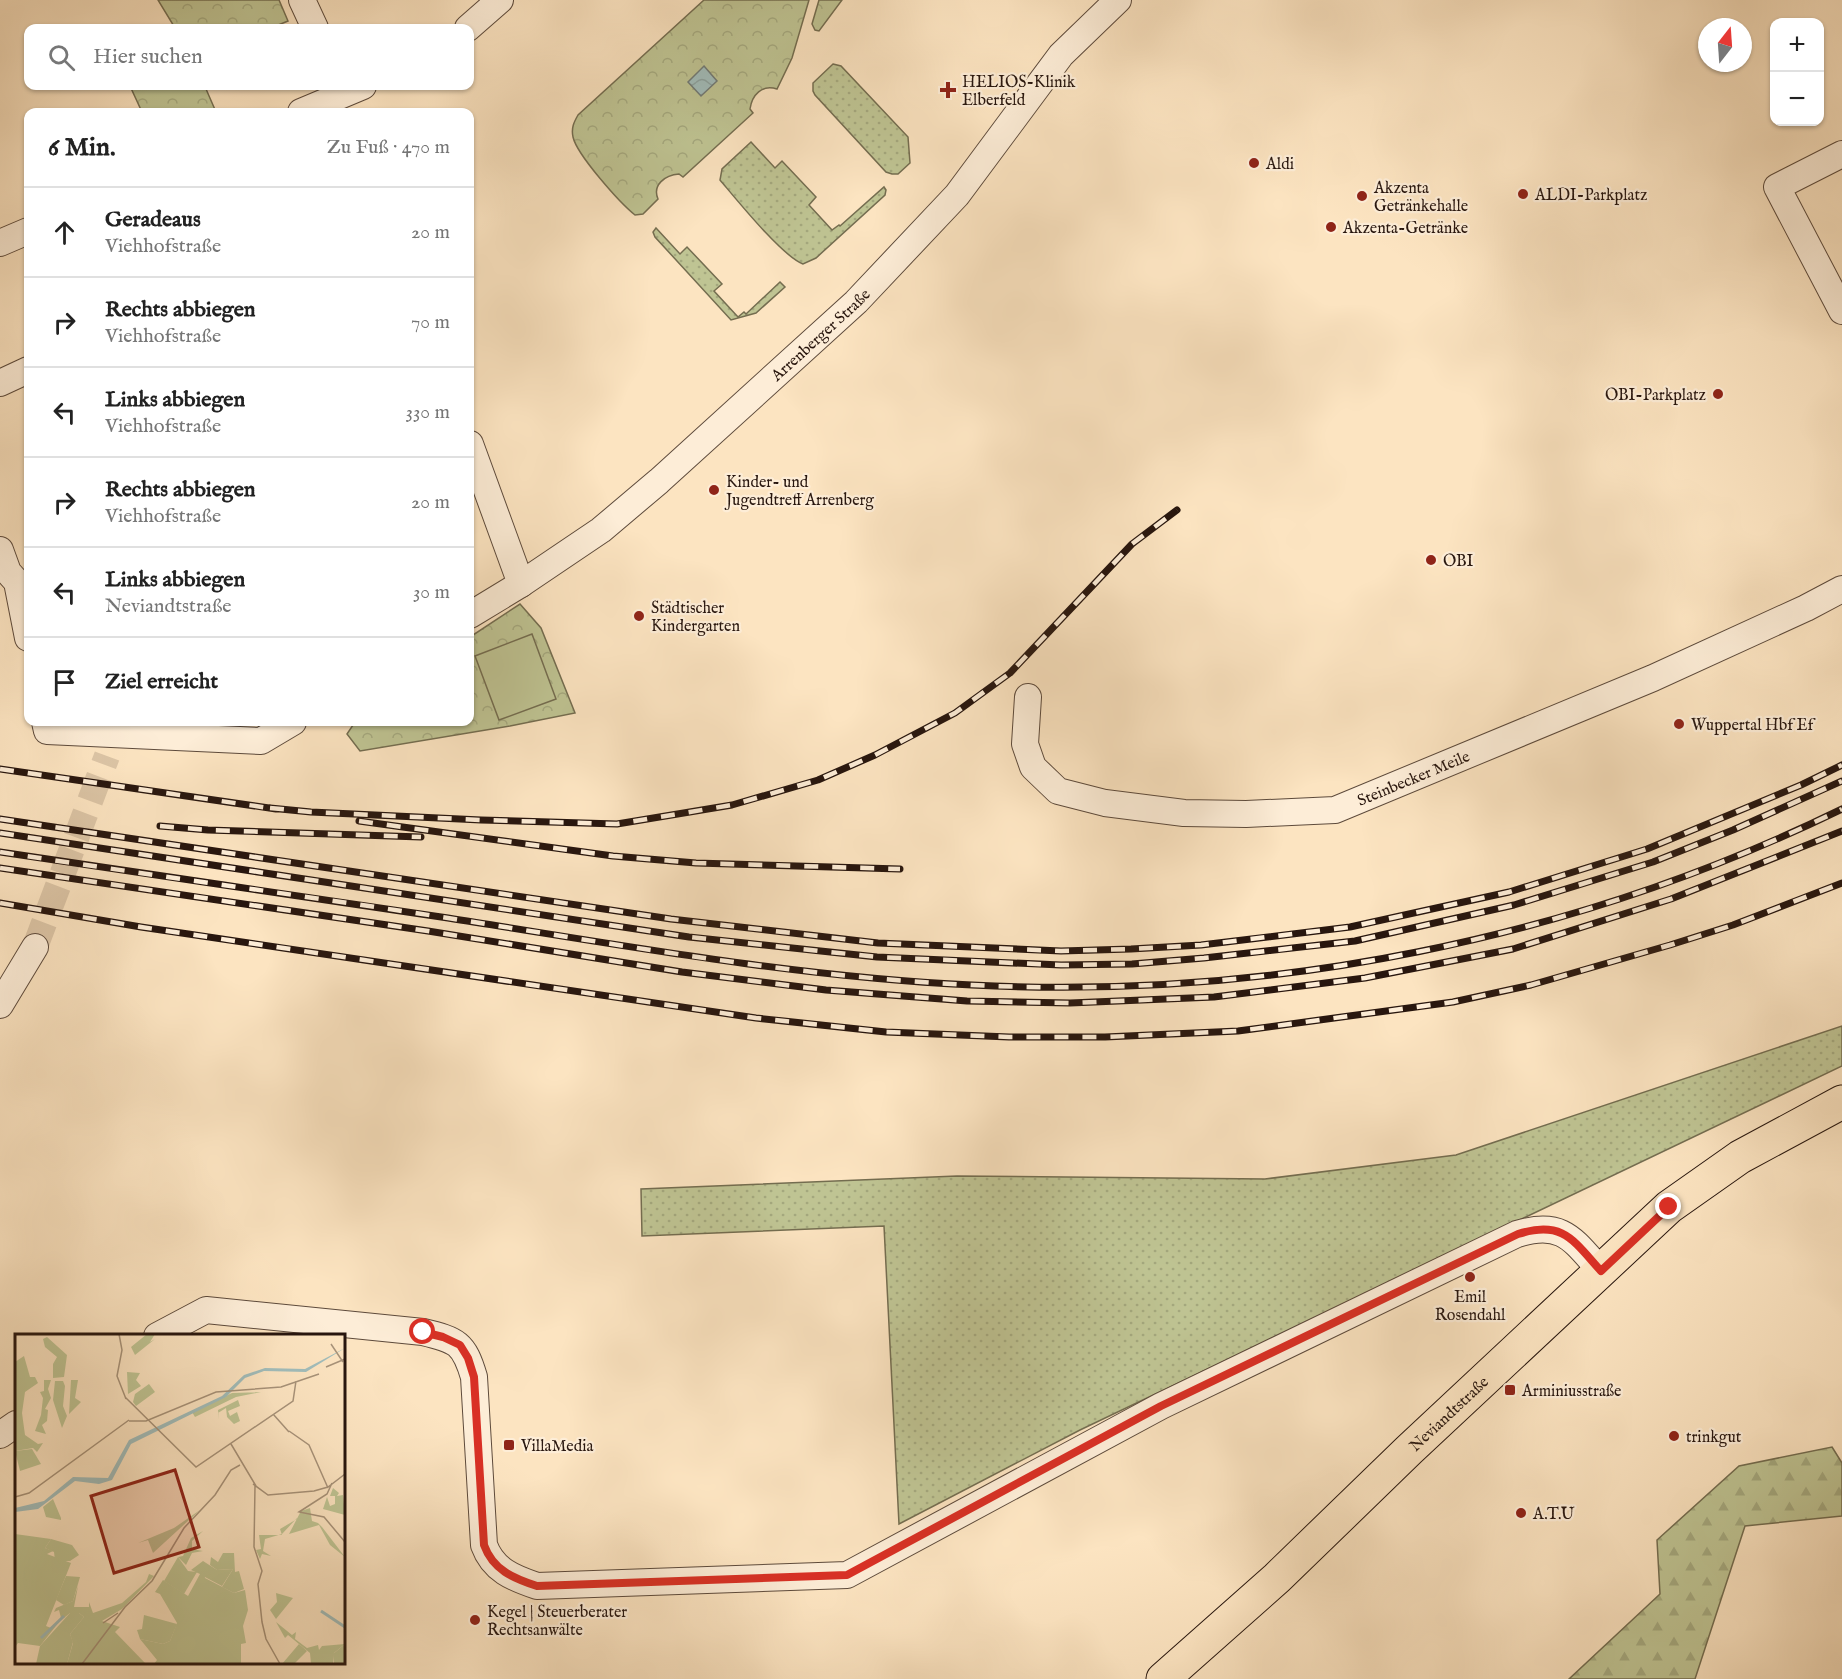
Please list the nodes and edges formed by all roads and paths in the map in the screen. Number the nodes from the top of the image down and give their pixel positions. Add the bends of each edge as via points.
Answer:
1 (302, 0) edge
2 (500, 0) edge
3 (1118, 0) edge
4 (313, 24) edge
5 (473, 24) edge
6 (350, 94) edge
7 (312, 108) edge
8 (1842, 154) edge
9 (24, 233) edge
10 (0, 243) edge
11 (1842, 311) edge
12 (24, 372) edge
13 (0, 383) edge
14 (474, 455) edge
15 (0, 550) edge
16 (23, 584) edge
17 (521, 584) junction
18 (1842, 589) edge
19 (474, 613) edge
20 (1028, 697) dead end
21 (46, 726) edge
22 (286, 726) edge
23 (35, 947) tunnel mouth
24 (0, 1005) edge
25 (1842, 1102) edge
26 (1601, 1271) junction
27 (159, 1334) edge
28 (15, 1425) edge
29 (0, 1435) edge
30 (1163, 1679) edge

1 - 4 street
2 - 5 street
3 - 17 street, Arrenberger Straße via 1061,55 957,195 856,302 601,530
6 - 7 street
8 - 11 street via 1777,187
9 - 10 street
12 - 13 street
14 - 17 street
15 - 16 street via 8,572
17 - 19 street, Arrenberger Straße
18 - 20 street, Steinbecker Meile via 1653,678 1335,810 1184,813 1105,803 1058,791 1033,767 1025,744
21 - 22 street via 109,746 261,741
23 - 24 street
25 - 26 main road, Neviandtstraße via 1740,1157 1669,1207
26 - 27 street via 1558,1231 1539,1228 1518,1234 1161,1406 847,1575 537,1586 519,1580 489,1559 484,1545 474,1377 460,1345 423,1332 206,1310
26 - 30 main road, Neviandtstraße via 1277,1578
28 - 29 street

